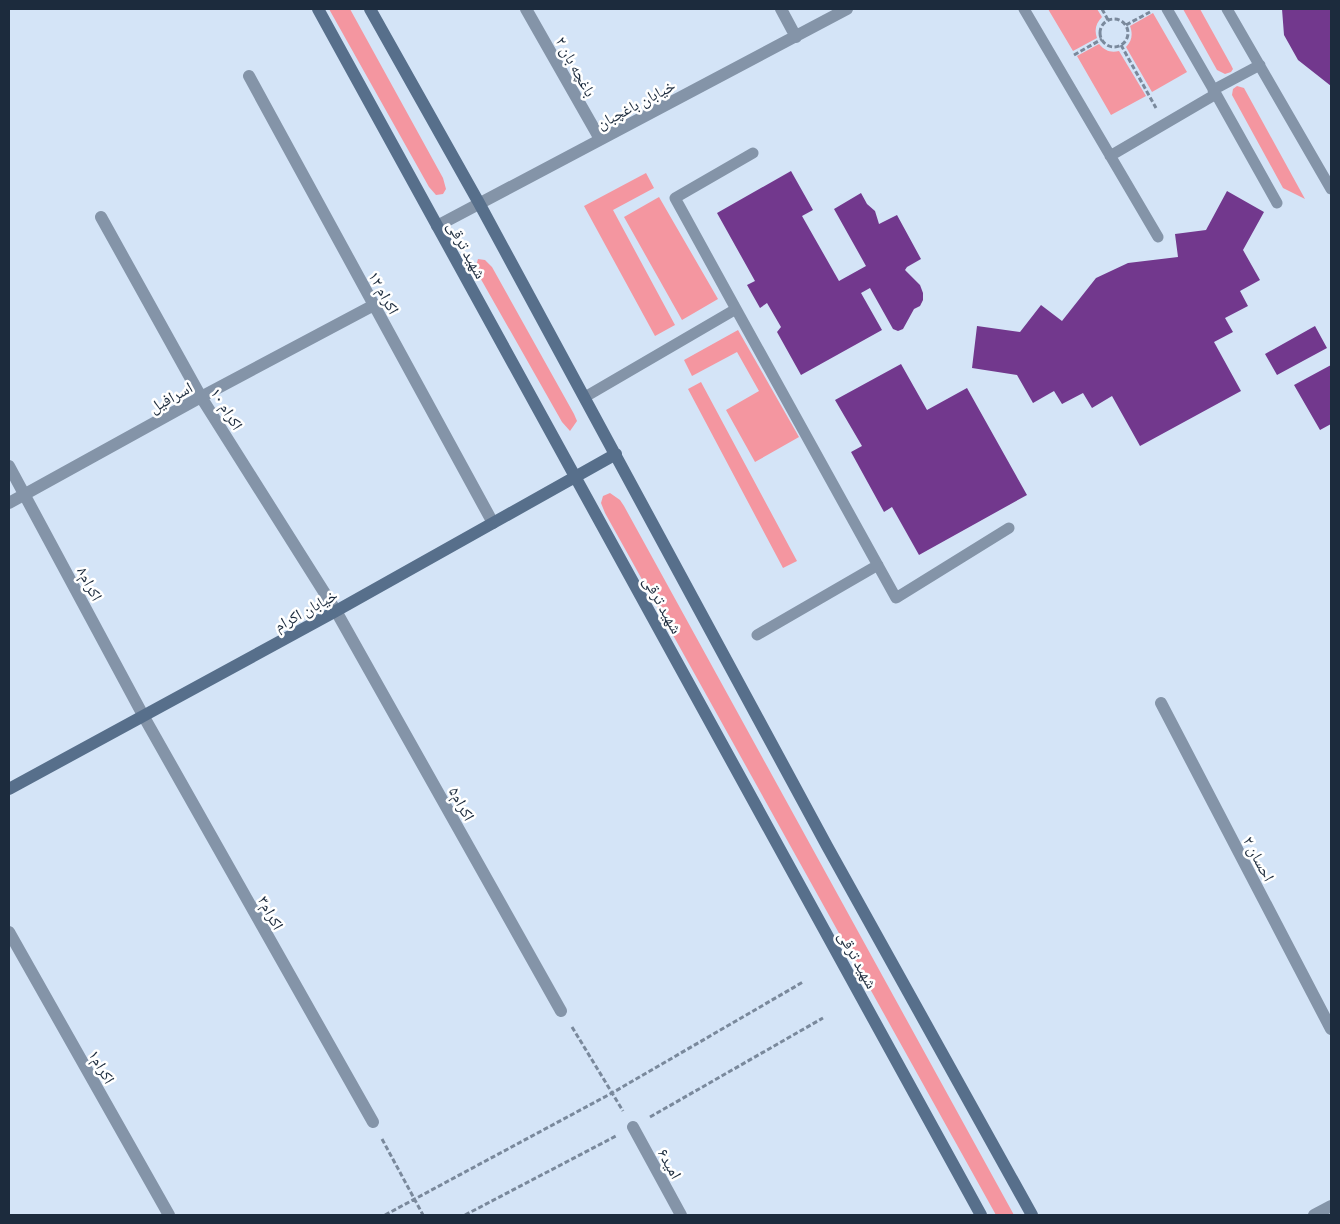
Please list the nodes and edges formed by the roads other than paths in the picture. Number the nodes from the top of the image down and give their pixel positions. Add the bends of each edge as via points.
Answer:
1 (318, 9) edge
2 (370, 9) edge
3 (526, 9) edge
4 (781, 9) edge
5 (847, 9) edge
6 (1024, 9) edge
7 (1167, 9) edge
8 (1227, 9) edge
9 (796, 37) junction
10 (1260, 65) junction
11 (249, 76) dead end
12 (1214, 92) junction
13 (600, 140) junction
14 (753, 153) dead end
15 (1110, 156) junction
16 (1331, 190) edge
17 (479, 203) junction
18 (1277, 203) dead end
19 (101, 217) dead end
20 (437, 226) junction
21 (1158, 237) dead end
22 (374, 305) junction
23 (736, 309) junction
24 (201, 397) junction
25 (584, 397) junction
26 (616, 454) junction
27 (9, 466) edge
28 (576, 477) junction
29 (25, 494) junction
30 (9, 503) edge
31 (493, 523) junction
32 (1009, 528) dead end
33 (878, 565) junction
34 (336, 611) junction
35 (757, 635) dead end
36 (1161, 703) dead end
37 (144, 717) junction
38 (9, 789) edge
39 (9, 932) edge
40 (561, 1011) road end
41 (1331, 1029) edge
42 (373, 1122) road end
43 (633, 1127) road end
44 (1331, 1206) edge
45 (169, 1215) edge
46 (681, 1215) edge
47 (981, 1215) edge
48 (1032, 1215) edge
49 (1314, 1215) edge

1 - 20 main road, شهید ترقی
2 - 17 main road, شهید ترقی
3 - 13 street, باغچه بان ۲
4 - 9 street
5 - 9 street, خیابان باغچبان
6 - 15 lane
7 - 12 lane
8 - 10 lane
9 - 13 street, خیابان باغچبان
10 - 12 lane
10 - 16 lane
11 - 22 street, اکرام ۱۲
12 - 15 lane
12 - 18 lane
13 - 17 street, خیابان باغچبان
14 - 23 lane via 675,198
15 - 21 lane
17 - 20 street, خیابان باغچبان
17 - 25 main road, شهید ترقی
19 - 24 street, اکرام ۱۰
20 - 28 main road, شهید ترقی
22 - 24 street, اسرافیل
22 - 31 street, اکرام ۱۲
23 - 25 lane
23 - 33 lane
24 - 29 street, اسرافیل
24 - 34 street, اکرام ۱۰
25 - 26 main road, شهید ترقی
26 - 28 main road, خیابان اکرام
26 - 48 main road, شهید ترقی via 827,846
27 - 29 street, اکرام۸
28 - 31 main road, خیابان اکرام
28 - 47 main road, شهید ترقی
29 - 30 street, اسرافیل
29 - 37 street, اکرام۸
31 - 34 main road, خیابان اکرام
32 - 33 lane via 896,598
33 - 35 lane
34 - 37 main road, خیابان اکرام
34 - 40 street, اکرام۵
36 - 41 street, احسان ۲
37 - 38 main road, خیابان اکرام
37 - 42 street, اکرام۳
39 - 45 street, اکرام۱
43 - 46 street, امید۶
44 - 49 street

